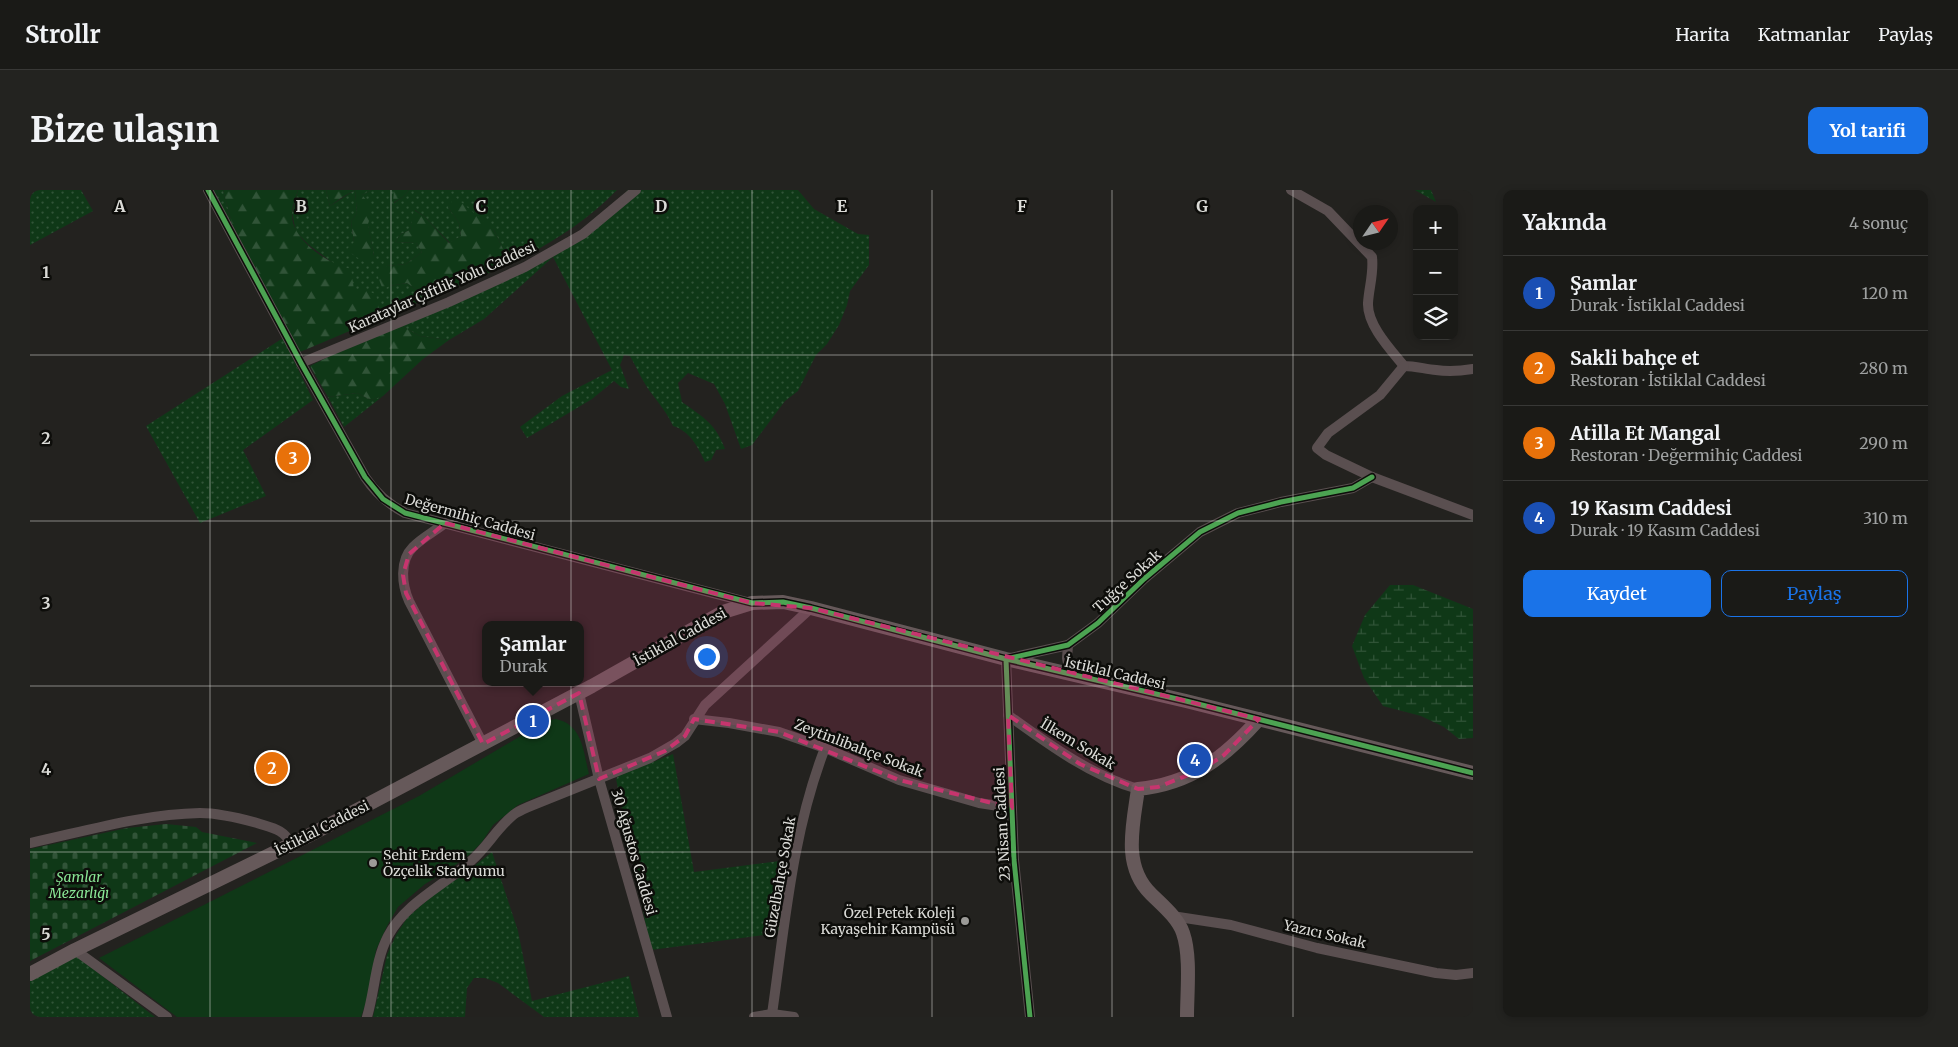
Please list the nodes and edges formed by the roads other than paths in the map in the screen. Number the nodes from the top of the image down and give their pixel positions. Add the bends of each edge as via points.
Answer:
1 (208, 190) edge
2 (636, 190) edge
3 (1292, 190) edge
4 (301, 363) junction
5 (1404, 366) junction
6 (1473, 369) edge
7 (1372, 477) junction
8 (1473, 515) edge
9 (445, 523) junction
10 (752, 603) junction
11 (811, 608) junction
12 (1068, 645) junction
13 (1006, 659) junction
14 (1070, 674) junction
15 (579, 693) junction
16 (1008, 715) junction
17 (1259, 719) junction
18 (694, 720) junction
19 (483, 744) junction
20 (826, 748) junction
21 (1473, 773) edge
22 (599, 778) junction
23 (1138, 789) junction
24 (1012, 808) junction
25 (30, 843) edge
26 (291, 844) junction
27 (1172, 916) junction
28 (75, 950) junction
29 (1473, 973) edge
30 (30, 974) edge
31 (772, 1014) junction
32 (167, 1017) edge
33 (367, 1017) edge
34 (667, 1017) edge
35 (754, 1017) edge
36 (794, 1017) edge
37 (1030, 1017) edge
38 (1187, 1017) edge

1 - 4 street, Değermihiç Caddesi
2 - 4 street, Karataylar Çiftlik Yolu Caddesi via 583,234 525,267
3 - 5 street via 1328,211 1372,257 1368,305 1375,329
4 - 9 street, Değermihiç Caddesi via 372,488 405,513
5 - 6 street via 1458,371
5 - 7 street via 1380,395 1328,432 1317,448
7 - 8 street
7 - 12 street, Tuğçe Sokak via 1353,488 1238,513 1200,532 1098,623
9 - 10 street, Değermihiç Caddesi
9 - 19 street via 412,548 404,566 404,584 409,601
10 - 11 main road, İstiklal Caddesi via 782,602
10 - 15 main road, İstiklal Caddesi via 723,612
11 - 13 main road, İstiklal Caddesi
11 - 18 street via 705,705
12 - 13 street, Tuğçe Sokak
12 - 14 street via 1066,658
13 - 14 main road, İstiklal Caddesi
13 - 16 street, 23 Nisan Caddesi
14 - 17 main road, İstiklal Caddesi
15 - 19 main road, İstiklal Caddesi
15 - 22 street, 30 Ağustos Caddesi
16 - 23 street, İlkem Sokak via 1080,764 1122,785
16 - 24 street, 23 Nisan Caddesi
17 - 21 main road, İstiklal Caddesi
17 - 23 main road via 1224,755 1201,770 1160,786
18 - 20 street, Zeytinlibahçe Sokak via 779,732
18 - 22 street via 685,736 665,751
19 - 26 main road, İstiklal Caddesi
20 - 24 street, Zeytinlibahçe Sokak via 899,780 979,803
20 - 31 street, Güzelbahçe Sokak via 816,772 795,853
22 - 33 street via 516,813 471,862 416,903 388,936 379,959
22 - 34 street, 30 Ağustos Caddesi
23 - 27 main road via 1132,863 1145,887
24 - 37 street, 23 Nisan Caddesi
25 - 26 street via 144,818 200,813 242,819 278,829
26 - 28 main road, İstiklal Caddesi
27 - 29 street, Yazıcı Sokak via 1230,925 1317,948 1436,972
27 - 38 main road via 1183,931 1187,948
28 - 30 main road, İstiklal Caddesi
28 - 32 street
31 - 35 street
31 - 36 street

